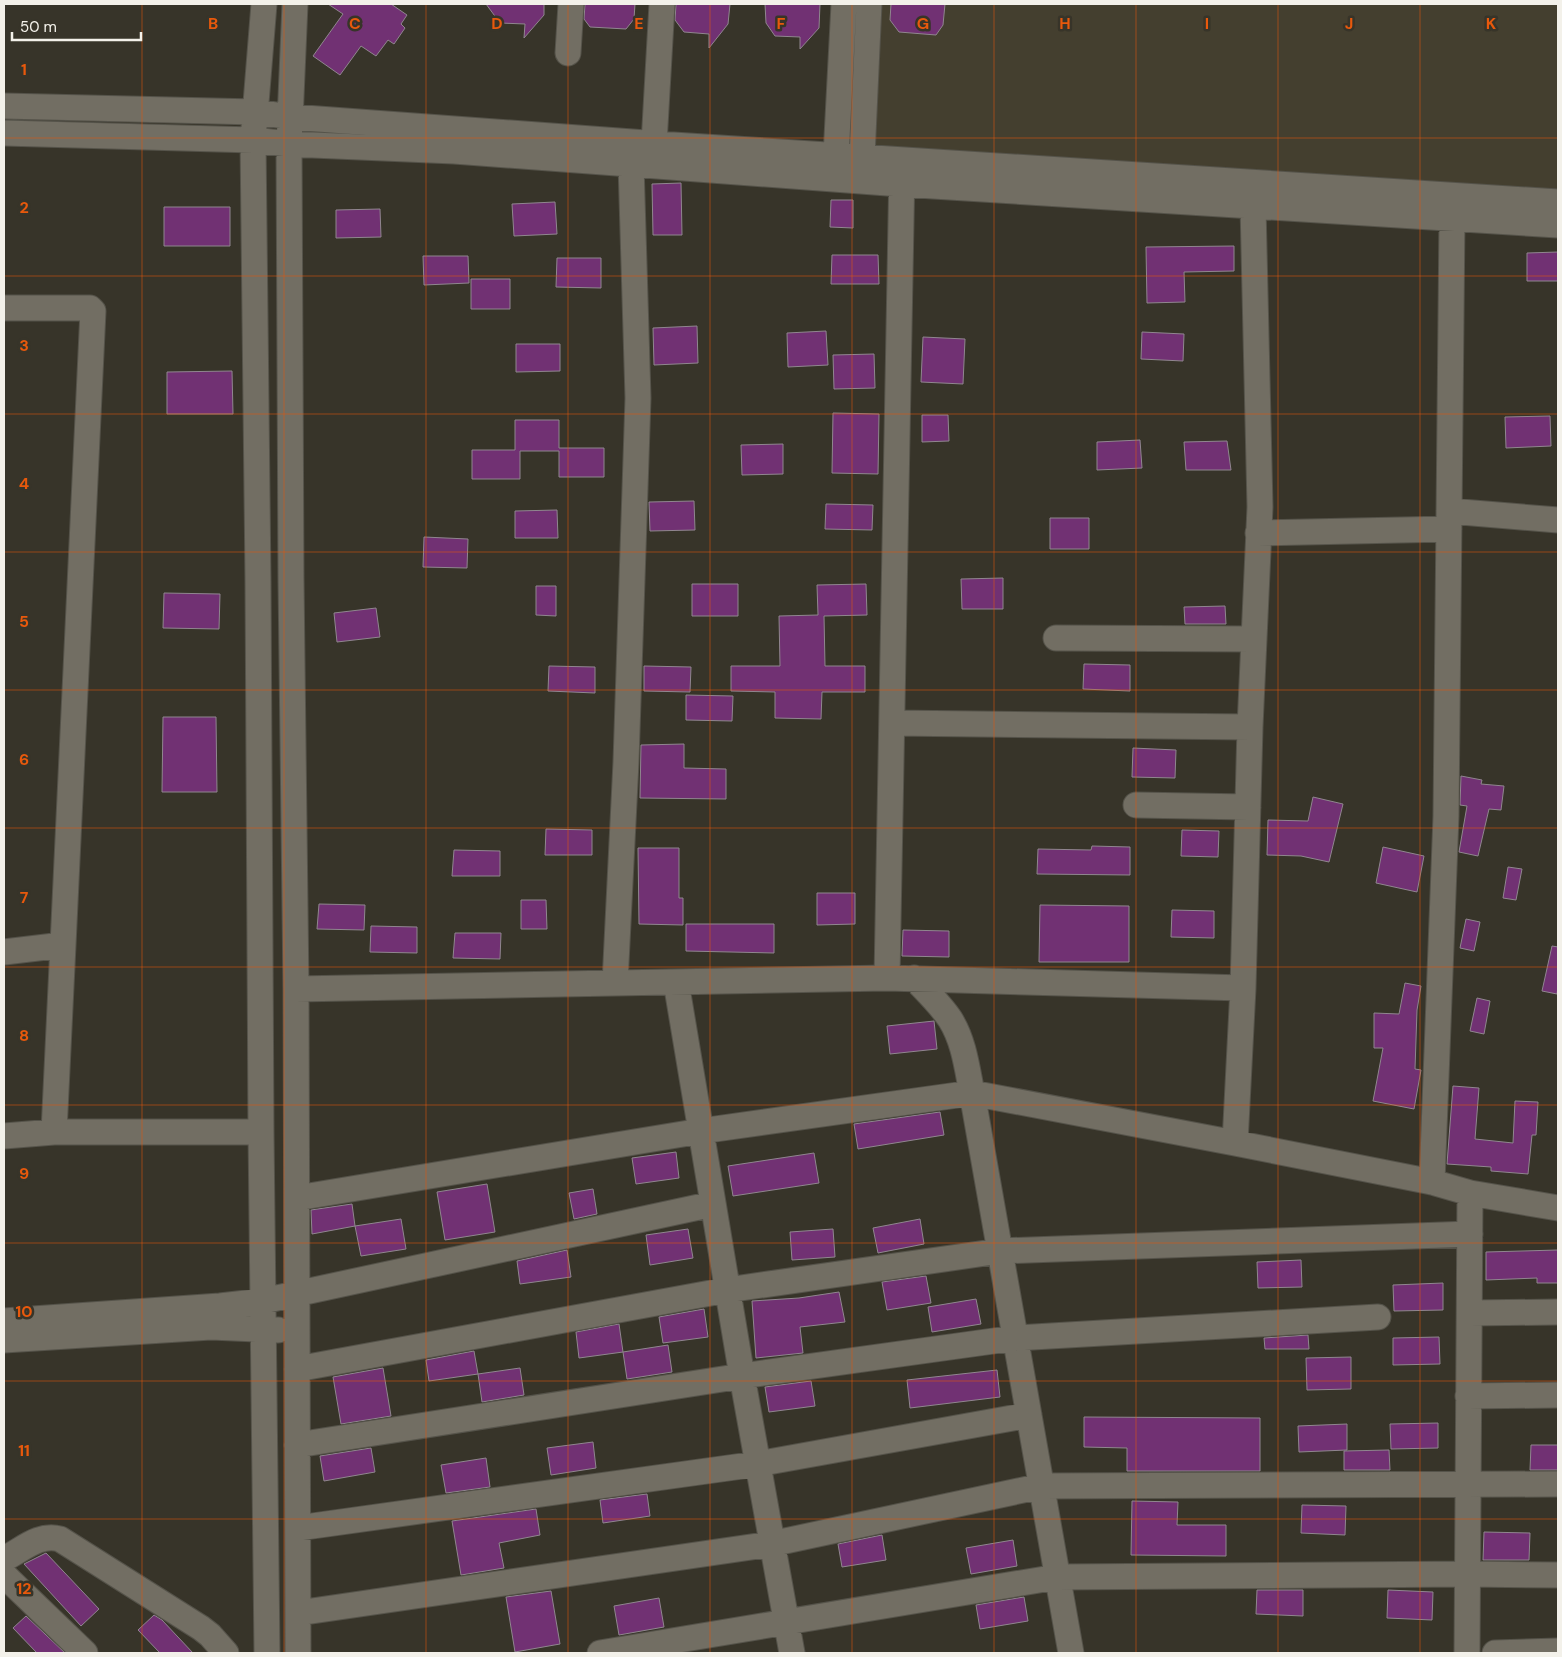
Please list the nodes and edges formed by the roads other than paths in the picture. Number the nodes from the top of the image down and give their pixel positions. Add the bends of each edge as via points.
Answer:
1 (264, 4) edge
2 (295, 4) edge
3 (571, 4) edge
4 (662, 4) edge
5 (844, 4) edge
6 (869, 4) edge
7 (568, 53) dead end
8 (4, 106) edge
9 (256, 112) junction
10 (291, 117) junction
11 (4, 133) edge
12 (253, 140) junction
13 (289, 144) junction
14 (836, 156) junction
15 (862, 157) junction
16 (646, 158) junction
17 (902, 172) junction
18 (1558, 202) edge
19 (1253, 206) junction
20 (1452, 218) junction
21 (1558, 225) edge
22 (4, 308) edge
23 (1449, 520) junction
24 (1558, 520) edge
25 (1258, 533) junction
26 (1056, 638) dead end
27 (1253, 639) junction
28 (893, 723) junction
29 (1250, 727) junction
30 (1136, 805) dead end
31 (1248, 807) junction
32 (63, 945) junction
33 (4, 952) edge
34 (887, 978) junction
35 (914, 978) junction
36 (676, 982) junction
37 (615, 983) junction
38 (1243, 988) junction
39 (296, 989) junction
40 (972, 1093) junction
41 (701, 1131) junction
42 (54, 1132) junction
43 (261, 1132) junction
44 (4, 1136) edge
45 (1235, 1143) junction
46 (1432, 1182) junction
47 (1470, 1193) junction
48 (296, 1198) junction
49 (713, 1204) junction
50 (1558, 1208) edge
51 (1470, 1234) junction
52 (1000, 1251) junction
53 (727, 1290) junction
54 (297, 1295) junction
55 (263, 1301) junction
56 (1558, 1312) edge
57 (1470, 1313) junction
58 (1378, 1317) dead end
59 (4, 1321) edge
60 (263, 1329) junction
61 (296, 1331) junction
62 (1015, 1338) junction
63 (4, 1340) edge
64 (296, 1369) junction
65 (742, 1376) junction
66 (1558, 1395) edge
67 (1468, 1396) junction
68 (1029, 1415) junction
69 (297, 1445) junction
70 (757, 1464) junction
71 (1558, 1484) edge
72 (1469, 1485) junction
73 (1042, 1486) junction
74 (298, 1528) junction
75 (771, 1544) junction
76 (4, 1559) edge
77 (1468, 1574) junction
78 (4, 1575) edge
79 (1558, 1575) edge
80 (1057, 1576) junction
81 (298, 1613) junction
82 (787, 1622) junction
83 (1558, 1651) edge
84 (85, 1653) edge
85 (226, 1653) edge
86 (267, 1653) edge
87 (298, 1653) edge
88 (600, 1653) edge
89 (792, 1653) edge
90 (1071, 1653) edge
91 (1467, 1653) edge
92 (1495, 1653) edge

1 - 9 street
2 - 10 street
3 - 7 street
4 - 16 street
5 - 14 street
6 - 15 street
8 - 9 street
9 - 10 street
9 - 12 street
10 - 13 street
10 - 16 street
11 - 12 street
12 - 13 street
12 - 43 street
13 - 16 street
13 - 39 street
14 - 15 street
14 - 16 street
15 - 17 street
16 - 17 street
16 - 37 street via 626,762
17 - 18 street
17 - 19 street
17 - 28 street
19 - 20 street
19 - 25 street via 1260,454
20 - 21 street
20 - 23 street
22 - 32 street via 90,308 93,312
23 - 24 street
23 - 25 street
23 - 46 street via 1446,816
25 - 27 street
26 - 27 street
27 - 29 street
28 - 29 street
28 - 34 street
29 - 31 street
30 - 31 street
31 - 38 street
32 - 33 street
32 - 42 street
34 - 35 street
34 - 36 street
35 - 38 street
35 - 40 street via 951,1021 963,1049
36 - 37 street
36 - 41 street
37 - 39 street
38 - 45 street
39 - 48 street
40 - 41 street
40 - 45 street
40 - 52 street
41 - 48 street
41 - 49 street
42 - 43 street
42 - 44 street
43 - 55 street
45 - 46 street
46 - 47 street
47 - 50 street
47 - 51 street
48 - 54 street
49 - 53 street
49 - 54 street
51 - 52 street
51 - 57 street
52 - 53 street
52 - 62 street
53 - 64 street
53 - 65 street
54 - 55 street
54 - 61 street
55 - 59 street
55 - 60 street
56 - 57 street
57 - 67 street
58 - 62 street
60 - 61 street
60 - 63 street via 211,1327
60 - 86 street
61 - 64 street
62 - 65 street
62 - 68 street
64 - 69 street
65 - 69 street
65 - 70 street
66 - 67 street
67 - 72 street
68 - 70 street
68 - 73 street
69 - 74 street
70 - 74 street
70 - 75 street
71 - 72 street
72 - 73 street
72 - 77 street
73 - 75 street
73 - 80 street
74 - 81 street
75 - 81 street
75 - 82 street
76 - 85 street via 41,1539 60,1539 201,1628
77 - 79 street
77 - 80 street
77 - 91 street
78 - 84 street
80 - 82 street
80 - 90 street
81 - 87 street
82 - 88 street
82 - 89 street
83 - 92 street

